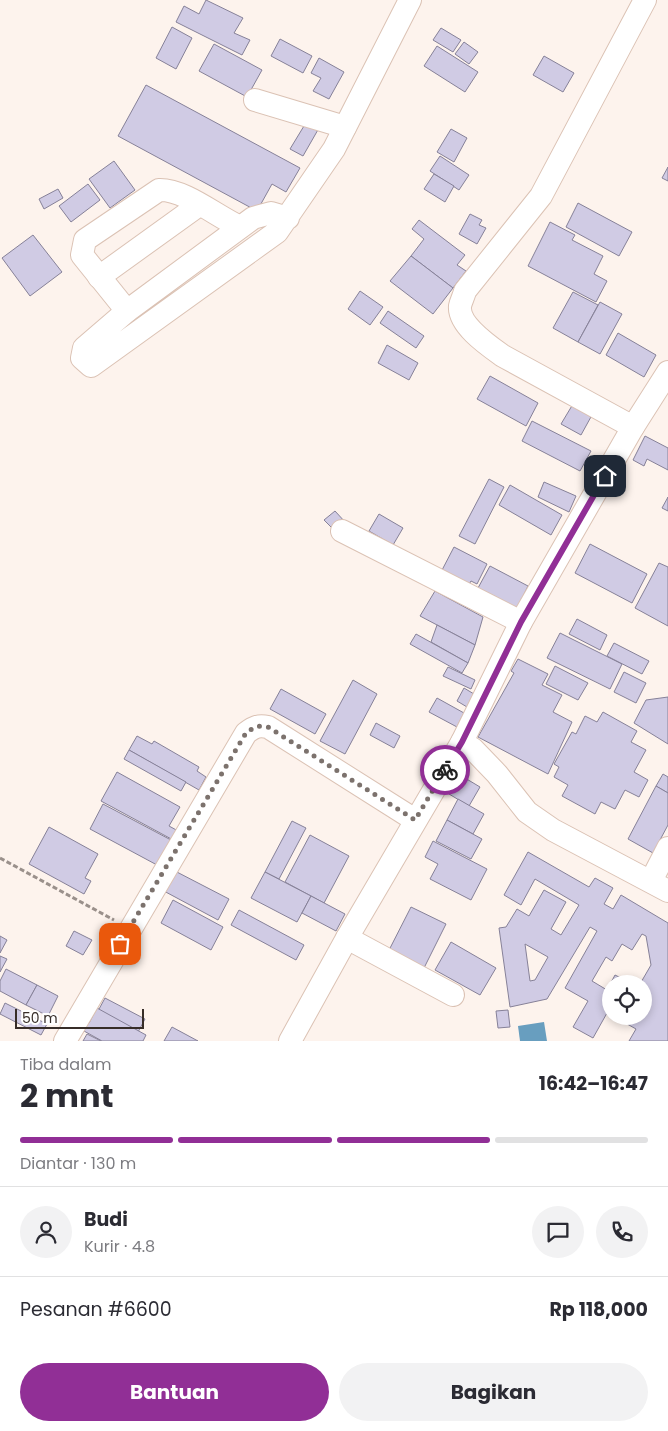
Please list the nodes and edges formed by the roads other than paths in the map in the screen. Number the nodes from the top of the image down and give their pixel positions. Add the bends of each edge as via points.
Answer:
1 (410, 0) edge
2 (646, 0) edge
3 (255, 100) dead end
4 (345, 127) junction
5 (199, 205) junction
6 (288, 218) junction
7 (240, 227) junction
8 (99, 277) junction
9 (127, 311) junction
10 (664, 386) edge
11 (633, 427) junction
12 (342, 531) dead end
13 (521, 622) junction
14 (462, 742) junction
15 (415, 820) junction
16 (668, 848) edge
17 (660, 886) edge
18 (347, 938) junction
19 (453, 995) dead end
20 (65, 1041) edge
21 (290, 1041) edge

1 - 4 street
2 - 11 street via 541,196 465,291 460,307 464,320 483,342
3 - 4 street
4 - 6 street
5 - 7 street
5 - 8 street
5 - 8 street via 169,190 159,190 93,234 85,240 82,254
6 - 7 street via 263,213
6 - 9 street via 264,243 91,366 82,358 84,348
7 - 9 street
8 - 9 street
10 - 11 street
11 - 13 street
12 - 13 street
13 - 14 street
14 - 15 street
14 - 17 street via 497,774 527,812 552,830
15 - 18 street
15 - 20 street via 268,727 258,726 246,733
16 - 17 street
18 - 19 street
18 - 21 street

